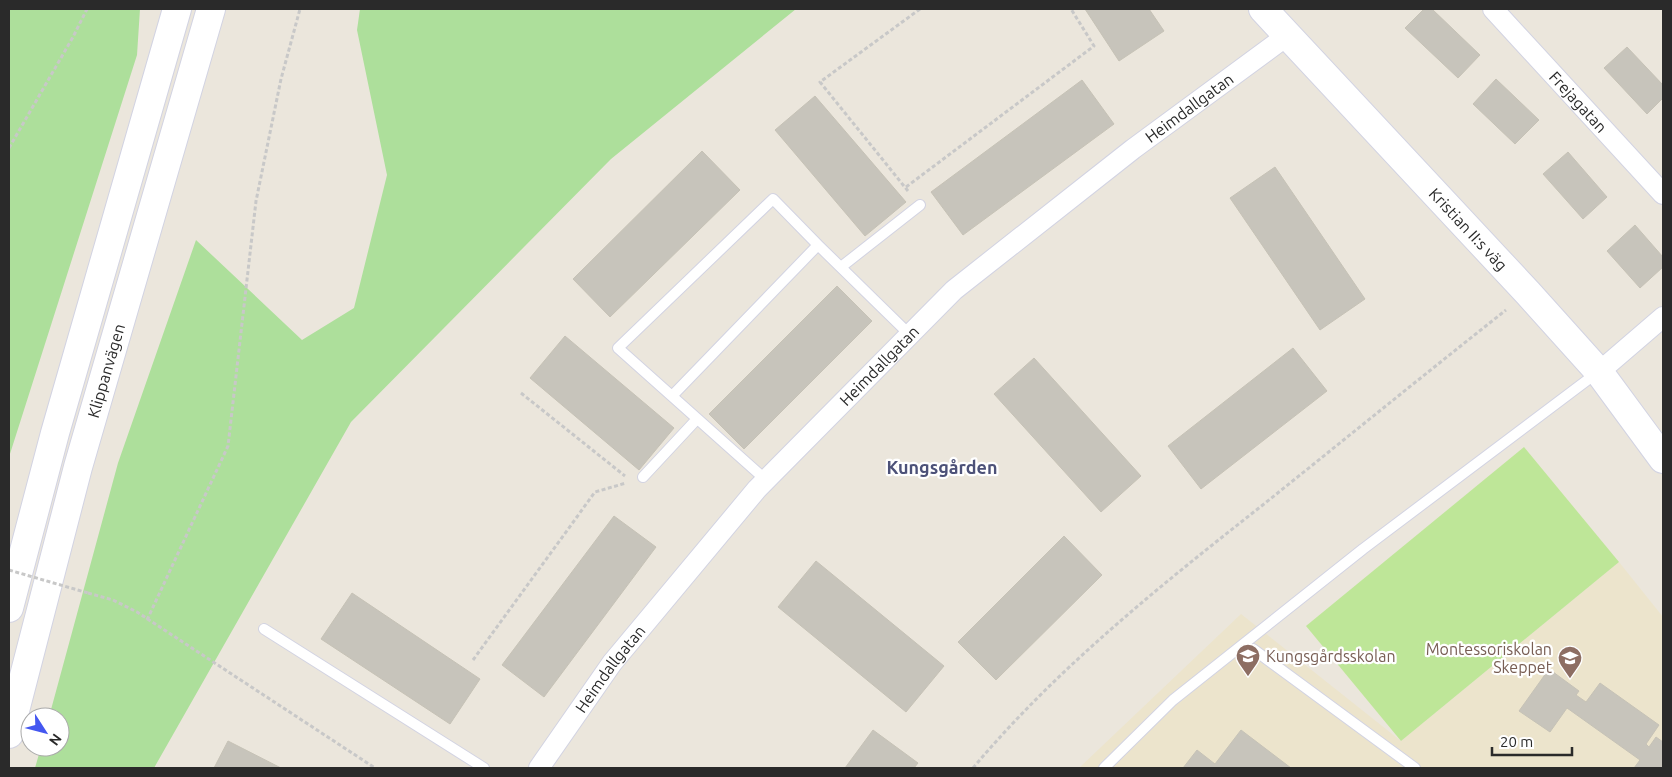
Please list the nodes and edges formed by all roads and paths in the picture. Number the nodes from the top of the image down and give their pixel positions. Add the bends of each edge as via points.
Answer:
1 (87, 9) edge
2 (177, 9) edge
3 (211, 9) edge
4 (300, 9) edge
5 (920, 9) edge
6 (1071, 9) edge
7 (1263, 9) edge
8 (1493, 9) edge
9 (1288, 35) junction
10 (9, 148) edge
11 (1663, 194) edge
12 (920, 205) dead end
13 (818, 245) junction
14 (841, 267) junction
15 (1528, 293) junction
16 (1663, 317) edge
17 (910, 334) junction
18 (1599, 372) junction
19 (521, 393) dead end
20 (672, 396) junction
21 (697, 419) junction
22 (1663, 459) edge
23 (643, 477) dead end
24 (766, 480) junction
25 (9, 570) edge
26 (9, 608) edge
27 (147, 620) junction
28 (264, 628) dead end
29 (1253, 648) dead end
30 (473, 660) dead end
31 (9, 734) edge
32 (375, 768) edge
33 (484, 768) edge
34 (539, 768) edge
35 (972, 768) edge
36 (1104, 768) edge
37 (1415, 768) edge

1 - 10 path
2 - 26 main road, Klippanvägen via 54,433
3 - 31 main road, Klippanvägen via 78,467
4 - 27 path via 281,79 256,201 228,446
5 - 6 path via 820,82 906,188 1094,46
7 - 9 main road, Kristian II:s väg
8 - 11 street, Frejagatan
9 - 15 main road, Kristian II:s väg
9 - 17 street, Heimdallgatan via 1133,149 954,290
12 - 14 lane
13 - 14 lane
13 - 20 lane
13 - 20 lane via 773,199 618,348
14 - 17 lane
15 - 18 main road, Kristian II:s väg
15 - 35 path via 1172,577 1071,666
16 - 18 street
17 - 24 street, Heimdallgatan
18 - 22 main road, Kristian II:s väg
18 - 36 lane via 1363,549 1181,694
19 - 30 path via 632,481 595,492
20 - 21 lane
21 - 23 lane
21 - 24 lane
24 - 34 street, Heimdallgatan via 612,664
25 - 27 path, bridge via 113,600
27 - 32 path
28 - 33 lane
29 - 37 lane

